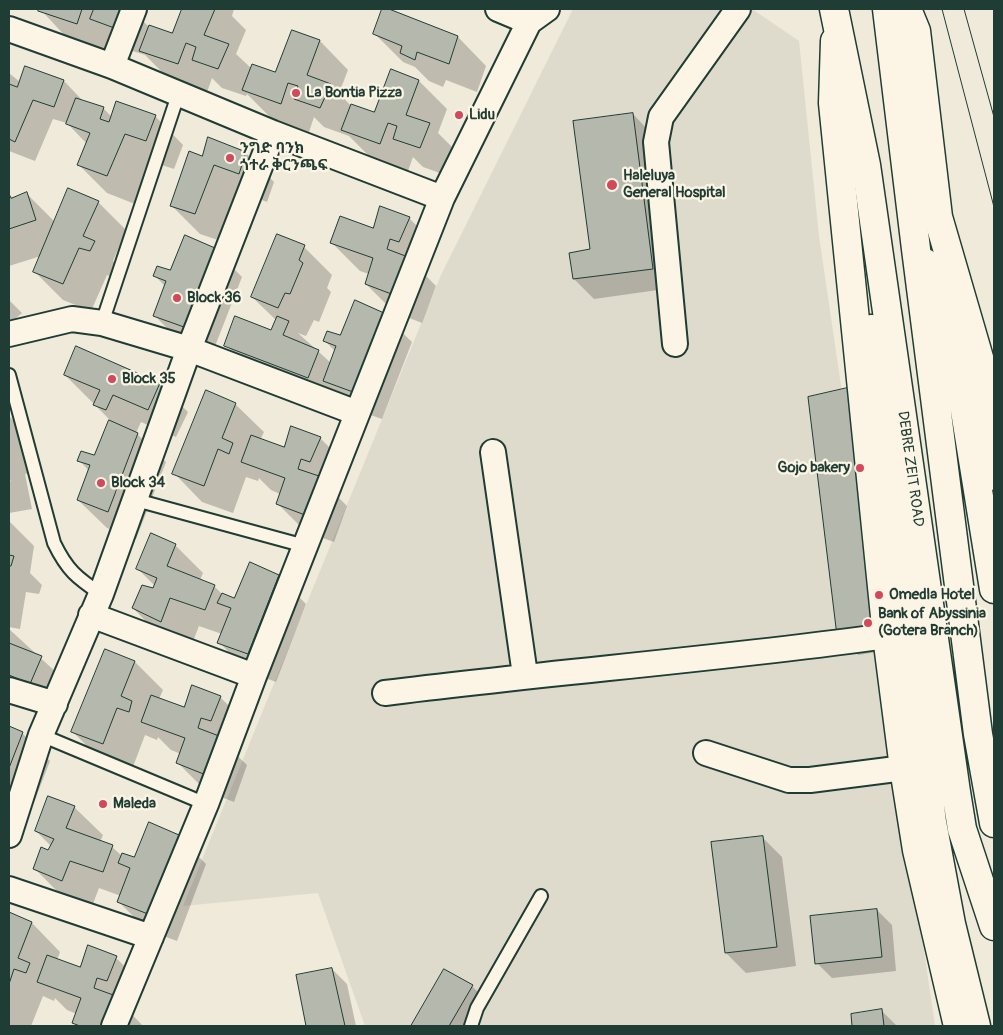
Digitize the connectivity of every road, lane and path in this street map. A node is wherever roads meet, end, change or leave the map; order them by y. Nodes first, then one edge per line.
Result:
1 (134, 9) edge
2 (498, 9) edge
3 (738, 9) edge
4 (887, 9) edge
5 (907, 9) edge
6 (835, 13) edge
7 (538, 15) edge
8 (9, 30) edge
9 (112, 66) junction
10 (178, 95) junction
11 (272, 133) junction
12 (442, 198) junction
13 (877, 237) junction
14 (916, 249) junction
15 (102, 323) junction
16 (9, 334) edge
17 (675, 344) dead end
18 (189, 349) junction
19 (9, 375) edge
20 (356, 413) junction
21 (493, 452) dead end
22 (994, 476) edge
23 (136, 500) junction
24 (305, 546) junction
25 (994, 589) edge
26 (96, 605) junction
27 (887, 636) junction
28 (526, 675) junction
29 (254, 676) junction
30 (9, 690) edge
31 (386, 693) dead end
32 (55, 704) junction
33 (41, 735) junction
34 (706, 753) dead end
35 (904, 768) junction
36 (206, 804) junction
37 (994, 823) edge
38 (9, 835) edge
39 (9, 889) edge
40 (540, 896) dead end
41 (994, 926) edge
42 (150, 937) junction
43 (114, 1026) edge
44 (472, 1026) edge
45 (958, 1026) edge
46 (976, 1026) edge

1 - 9 street
2 - 7 street
3 - 17 street
4 - 14 main road
5 - 22 main road
6 - 13 main road, DEBRE ZEIT ROAD
6 - 27 main road
7 - 12 street
8 - 9 street
9 - 10 street
10 - 11 street
10 - 15 lane
11 - 12 street
11 - 18 street
12 - 20 street
13 - 41 main road, DEBRE ZEIT ROAD
13 - 46 main road
14 - 25 main road
14 - 37 main road
15 - 16 street
15 - 18 street
18 - 20 street
18 - 23 street
19 - 26 lane
20 - 24 street
21 - 28 street
23 - 24 lane
23 - 26 street
24 - 29 street
26 - 29 street
26 - 32 street
27 - 28 street
27 - 35 main road
28 - 31 street
29 - 36 street
30 - 32 street
32 - 33 street
33 - 36 lane
33 - 38 street
34 - 35 street
35 - 45 main road
36 - 42 street
39 - 42 street
40 - 44 lane
42 - 43 street

